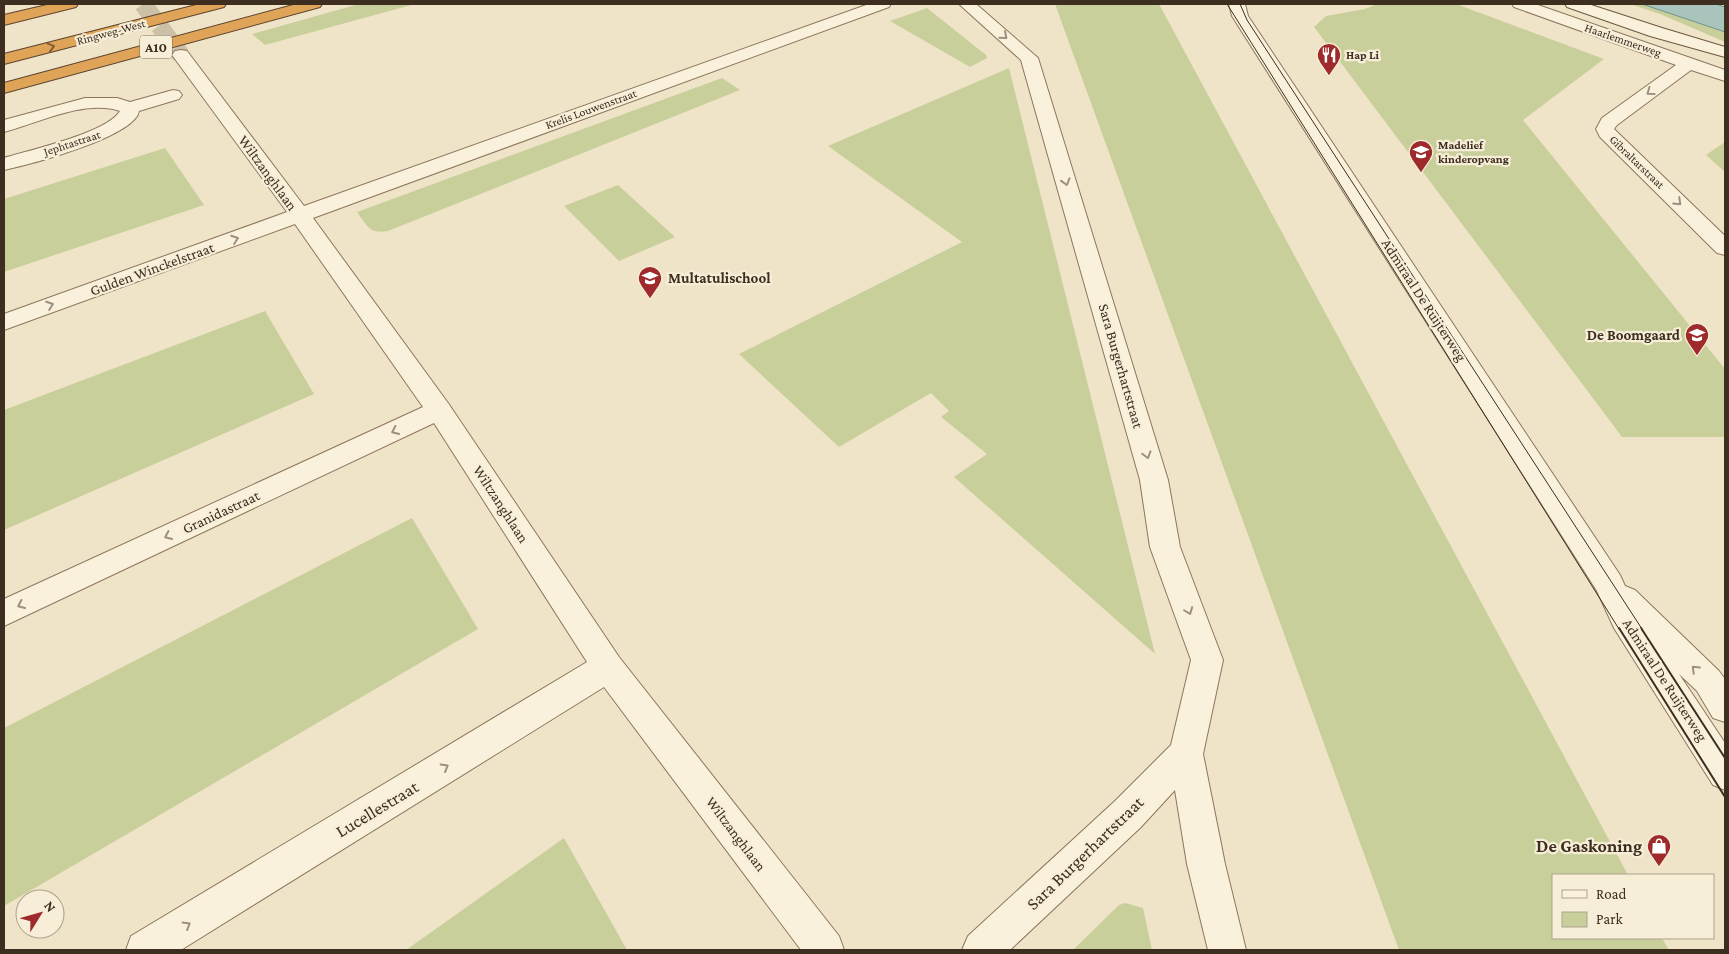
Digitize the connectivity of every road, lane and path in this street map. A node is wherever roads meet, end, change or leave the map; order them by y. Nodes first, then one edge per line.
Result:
1 (70, 4) edge
2 (218, 4) edge
3 (276, 4) edge
4 (293, 4) edge
5 (314, 4) edge
6 (883, 4) edge
7 (967, 4) edge
8 (1520, 4) edge
9 (1573, 4) edge
10 (1606, 4) edge
11 (1243, 8) edge
12 (244, 15) junction
13 (4, 20) edge
14 (1725, 50) edge
15 (181, 55) tunnel mouth
16 (4, 60) edge
17 (1689, 63) junction
18 (1725, 76) edge
19 (4, 79) edge
20 (4, 88) edge
21 (173, 95) dead end
22 (130, 108) junction
23 (4, 126) edge
24 (4, 164) edge
25 (299, 216) junction
26 (1725, 248) edge
27 (4, 322) edge
28 (439, 410) junction
29 (1609, 584) junction
30 (4, 613) edge
31 (608, 667) junction
32 (1725, 707) edge
33 (1186, 754) junction
34 (1725, 773) edge
35 (145, 950) edge
36 (825, 950) edge
37 (982, 950) edge
38 (1227, 950) edge

1 - 13 highway
16 -> 2 highway, Ringweg-West / A10
3 - 12 highway, A10
4 - 12 highway, A10
5 - 20 highway, A10
6 - 25 street, Krelis Louwenstraat
7 -> 33 street, Sara Burgerhartstraat
8 - 17 street, Haarlemmerweg
9 - 14 street, Haarlemmerweg
10 - 14 street, Haarlemmerweg
11 - 29 street, Admiraal De Ruijterweg
12 - 19 highway, A10
15 - 25 street, Wiltzanghlaan
17 - 18 street, Haarlemmerweg
17 -> 26 street, Gibraltarstraat
21 - 22 street
22 - 23 street
22 - 24 street, Jephtastraat
27 -> 25 street, Gulden Winckelstraat
25 - 28 street, Wiltzanghlaan
28 -> 30 street, Granidastraat
28 - 31 street, Wiltzanghlaan
32 -> 29 street, Admiraal De Ruijterweg
29 - 34 street, Admiraal De Ruijterweg
35 -> 31 street, Lucellestraat
31 - 36 street, Wiltzanghlaan
33 - 37 street, Sara Burgerhartstraat
33 - 38 street, Sara Burgerhartstraat

